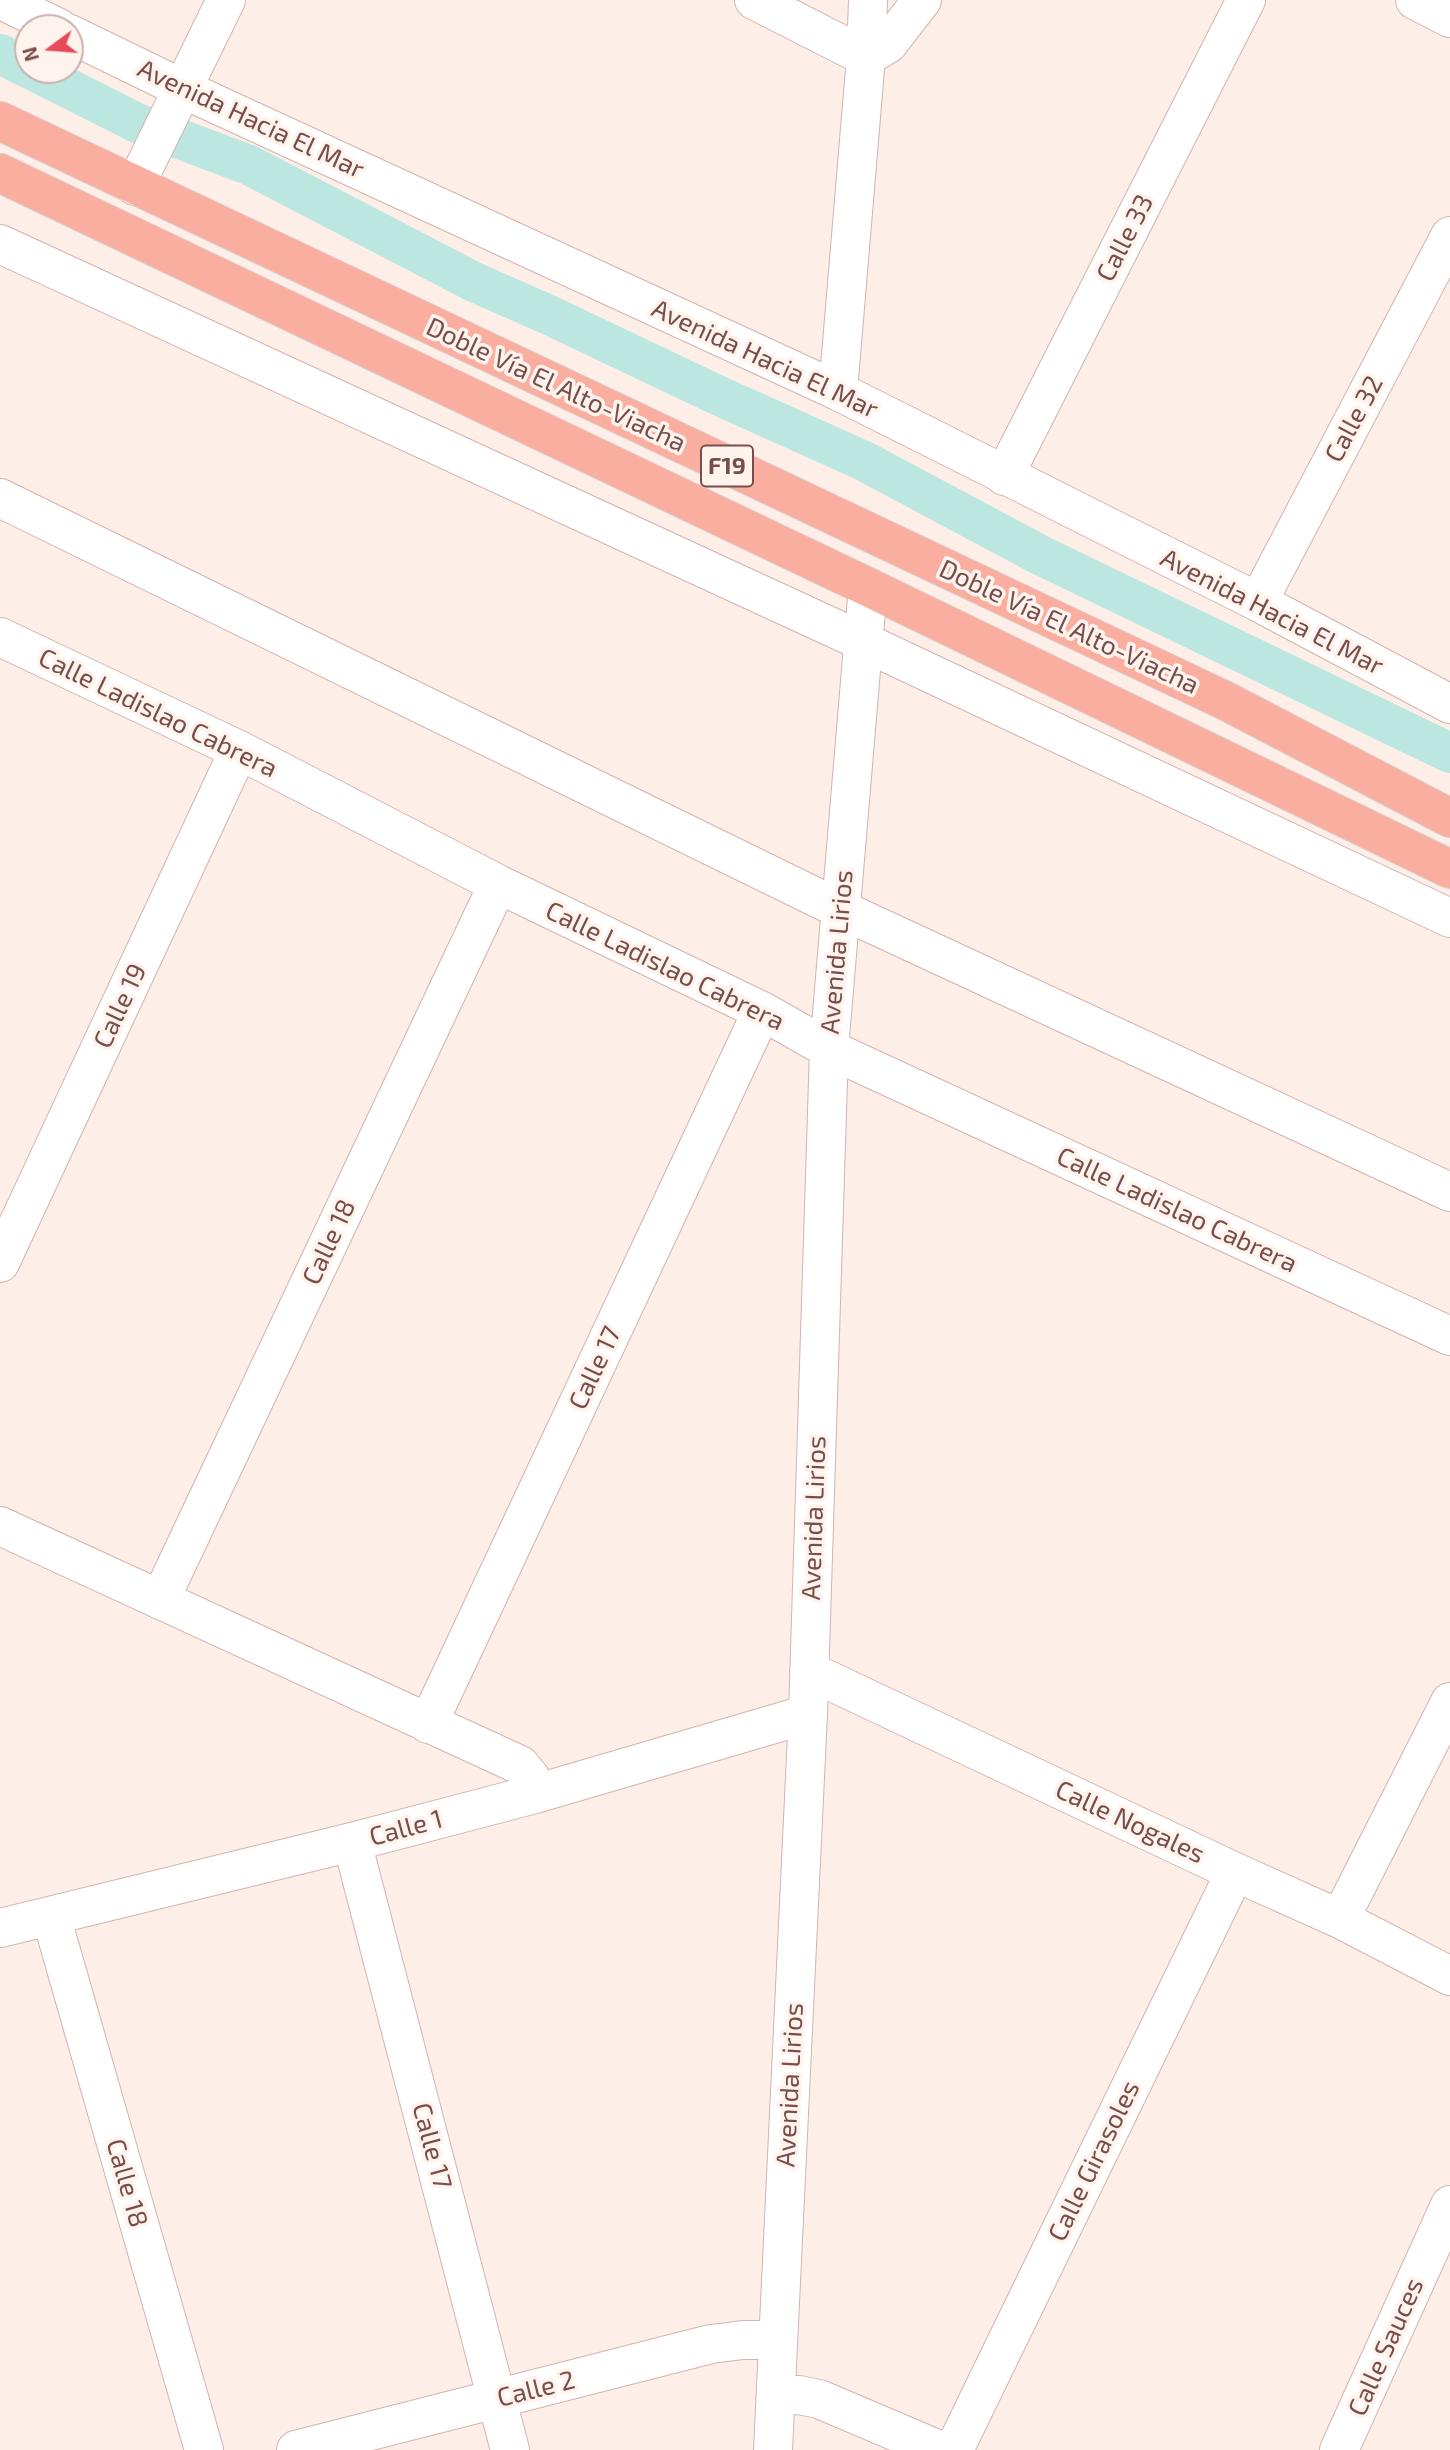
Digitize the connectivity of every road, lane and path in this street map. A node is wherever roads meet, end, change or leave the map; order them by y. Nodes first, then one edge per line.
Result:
1 (1, 0) edge
2 (226, 0) edge
3 (754, 0) edge
4 (868, 0) edge
5 (922, 0) edge
6 (1246, 0) edge
7 (1415, 0) edge
8 (30, 14) edge
9 (1450, 18) edge
10 (84, 43) edge
11 (866, 57) junction
12 (176, 100) junction
13 (0, 121) edge
14 (0, 173) edge
15 (142, 173) junction
16 (1450, 236) edge
17 (0, 244) edge
18 (838, 391) junction
19 (1004, 476) junction
20 (0, 498) edge
21 (868, 587) junction
22 (1258, 602) junction
23 (0, 637) edge
24 (864, 642) junction
25 (1450, 704) edge
26 (239, 750) junction
27 (1450, 818) edge
28 (1450, 869) edge
29 (498, 884) junction
30 (840, 909) junction
31 (1450, 918) edge
32 (762, 1011) junction
33 (830, 1049) junction
34 (1450, 1192) edge
35 (0, 1263) edge
36 (1450, 1336) edge
37 (0, 1526) edge
38 (160, 1600) junction
39 (809, 1671) junction
40 (1450, 1702) edge
41 (808, 1714) junction
42 (428, 1724) junction
43 (535, 1794) junction
44 (352, 1842) junction
45 (1235, 1872) junction
46 (51, 1916) junction
47 (1340, 1919) junction
48 (0, 1928) edge
49 (1450, 1976) edge
50 (1450, 2205) edge
51 (778, 2340) junction
52 (776, 2396) junction
53 (498, 2399) junction
54 (204, 2450) edge
55 (296, 2450) edge
56 (510, 2450) edge
57 (773, 2450) edge
58 (939, 2450) edge
59 (954, 2450) edge
60 (1339, 2450) edge

1 - 8 street
2 - 12 street
3 - 11 street
4 - 11 street
5 - 11 street
6 - 19 street, Calle 33
7 - 9 street
10 - 12 street, Avenida Hacia El Mar
11 - 18 street
12 - 15 street
12 - 18 street, Avenida Hacia El Mar
13 - 15 highway, Doble Vía El Alto-Viacha / F19
14 - 21 highway, Doble Vía El Alto-Viacha / F19
15 - 27 highway, Doble Vía El Alto-Viacha / F19
16 - 22 street, Calle 32
17 - 24 street
18 - 19 street, Avenida Hacia El Mar
19 - 22 street, Avenida Hacia El Mar
20 - 30 street
21 - 24 street, Avenida Lirios
21 - 28 highway, Doble Vía El Alto-Viacha / F19
22 - 25 street, Avenida Hacia El Mar
23 - 26 street, Calle Ladislao Cabrera
24 - 30 street, Avenida Lirios
24 - 31 street
26 - 29 street, Calle Ladislao Cabrera
26 - 35 street, Calle 19
29 - 32 street, Calle Ladislao Cabrera
29 - 38 street, Calle 18
30 - 33 street, Avenida Lirios
30 - 34 street
32 - 33 street, Calle Ladislao Cabrera
32 - 42 street, Calle 17
33 - 36 street, Calle Ladislao Cabrera
33 - 39 street, Avenida Lirios
37 - 38 street
38 - 42 street
39 - 41 street, Avenida Lirios
39 - 45 street, Calle Nogales
40 - 47 street
41 - 43 street, Calle 1
41 - 51 street, Avenida Lirios
42 - 43 street
43 - 44 street, Calle 1
44 - 46 street, Calle 1
44 - 53 street, Calle 17
45 - 47 street, Calle Nogales
45 - 59 street, Calle Girasoles
46 - 48 street, Calle 1
46 - 54 street, Calle 18
47 - 49 street, Calle Nogales
50 - 60 street, Calle Sauces
51 - 52 street, Avenida Lirios
51 - 53 street, Calle 2
52 - 57 street, Avenida Lirios
52 - 58 street
53 - 55 street, Calle 2
53 - 56 street, Calle 17

